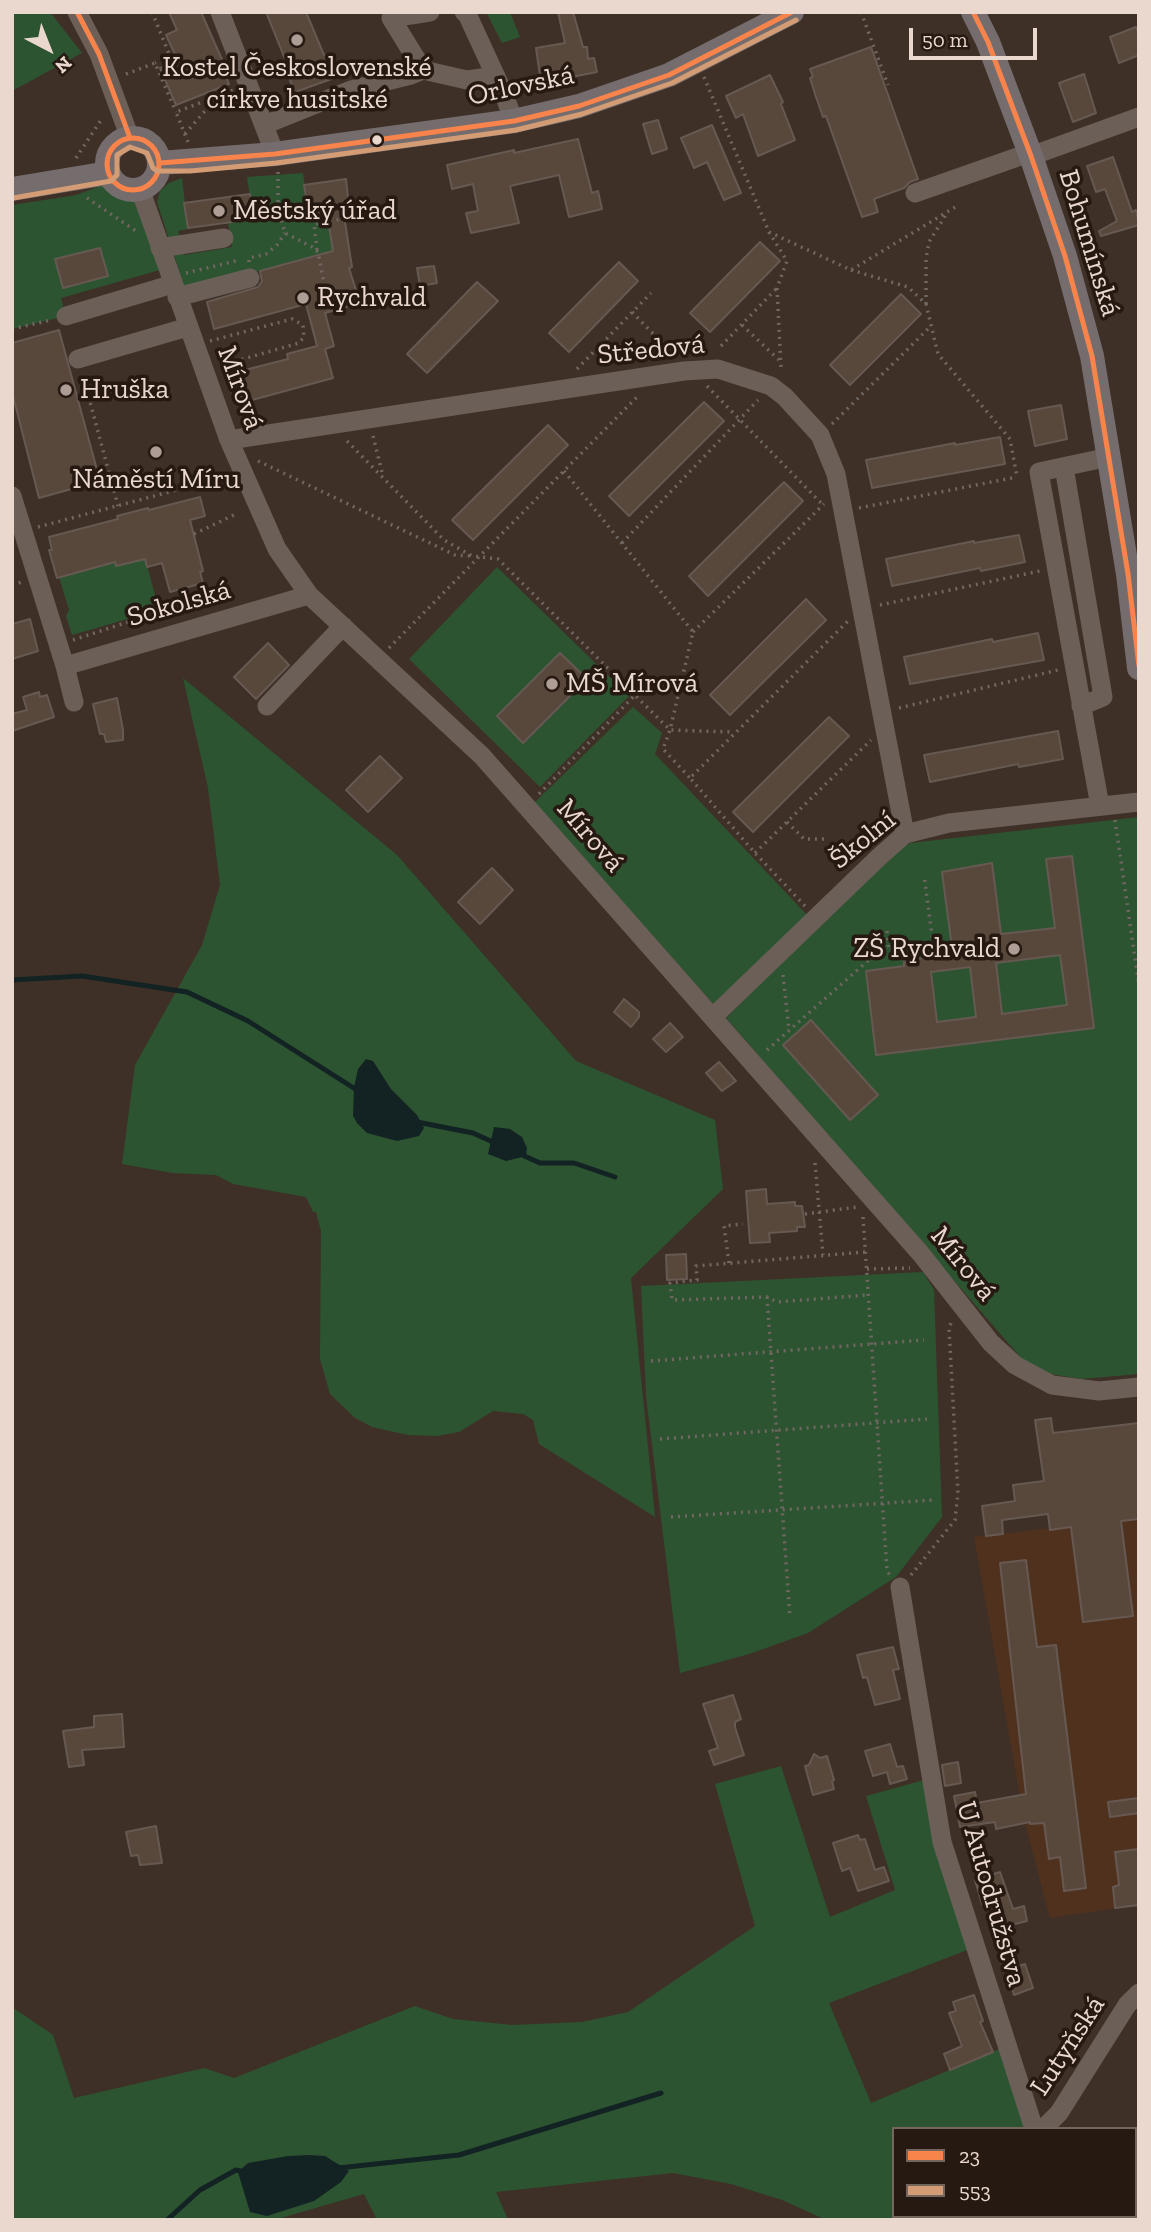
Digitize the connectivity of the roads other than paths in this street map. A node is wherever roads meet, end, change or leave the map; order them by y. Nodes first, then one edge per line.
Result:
1 (77, 12) edge
2 (220, 12) edge
3 (430, 12) edge
4 (464, 12) edge
5 (793, 12) edge
6 (973, 12) edge
7 (423, 70) junction
8 (496, 76) junction
9 (1139, 117) edge
10 (514, 121) junction
11 (264, 125) junction
12 (130, 138) junction
13 (275, 154) junction
14 (1030, 155) junction
15 (160, 163) junction
16 (108, 173) junction
17 (12, 189) edge
18 (140, 190) junction
19 (915, 193) dead end
20 (224, 238) dead end
21 (160, 248) junction
22 (249, 268) road end
23 (179, 285) junction
24 (66, 316) road end
25 (191, 336) junction
26 (78, 359) road end
27 (229, 440) junction
28 (1109, 457) junction
29 (1064, 467) junction
30 (13, 503) edge
31 (309, 595) junction
32 (343, 626) junction
33 (65, 666) junction
34 (1139, 668) edge
35 (74, 702) dead end
36 (267, 706) dead end
37 (1082, 706) junction
38 (1139, 802) edge
39 (1107, 805) junction
40 (905, 834) junction
41 (713, 1017) junction
42 (1139, 1387) edge
43 (900, 1587) road end
44 (1139, 1993) edge
45 (1033, 2127) edge
46 (1045, 2127) edge

1 - 12 street
2 - 11 street
3 - 7 street
4 - 8 street
5 - 10 main road, Orlovská
6 - 14 main road, Bohumínská
7 - 8 street
7 - 11 street
8 - 10 street
9 - 14 street
10 - 13 main road, Orlovská
11 - 13 street
12 - 15 main road
12 - 16 main road
13 - 15 main road, Orlovská
14 - 19 street
14 - 28 main road, Bohumínská
15 - 18 main road
16 - 17 main road
16 - 18 main road
18 - 21 street, Mírová
20 - 21 street
21 - 23 street, Mírová
22 - 23 street
23 - 24 street
23 - 25 street, Mírová
25 - 26 street
25 - 27 street, Mírová
27 - 31 street, Mírová
27 - 40 street, Středová
28 - 29 street
28 - 34 main road, Bohumínská
29 - 37 street
29 - 37 street
30 - 33 street
31 - 32 street, Mírová
31 - 33 street, Sokolská
32 - 36 street
32 - 41 street, Mírová
33 - 35 street
37 - 39 street
38 - 39 street, Školní
39 - 40 street, Školní
40 - 41 street, Školní
41 - 42 street, Mírová
43 - 45 street, U Autodružstva
44 - 46 street, Lutyňská

